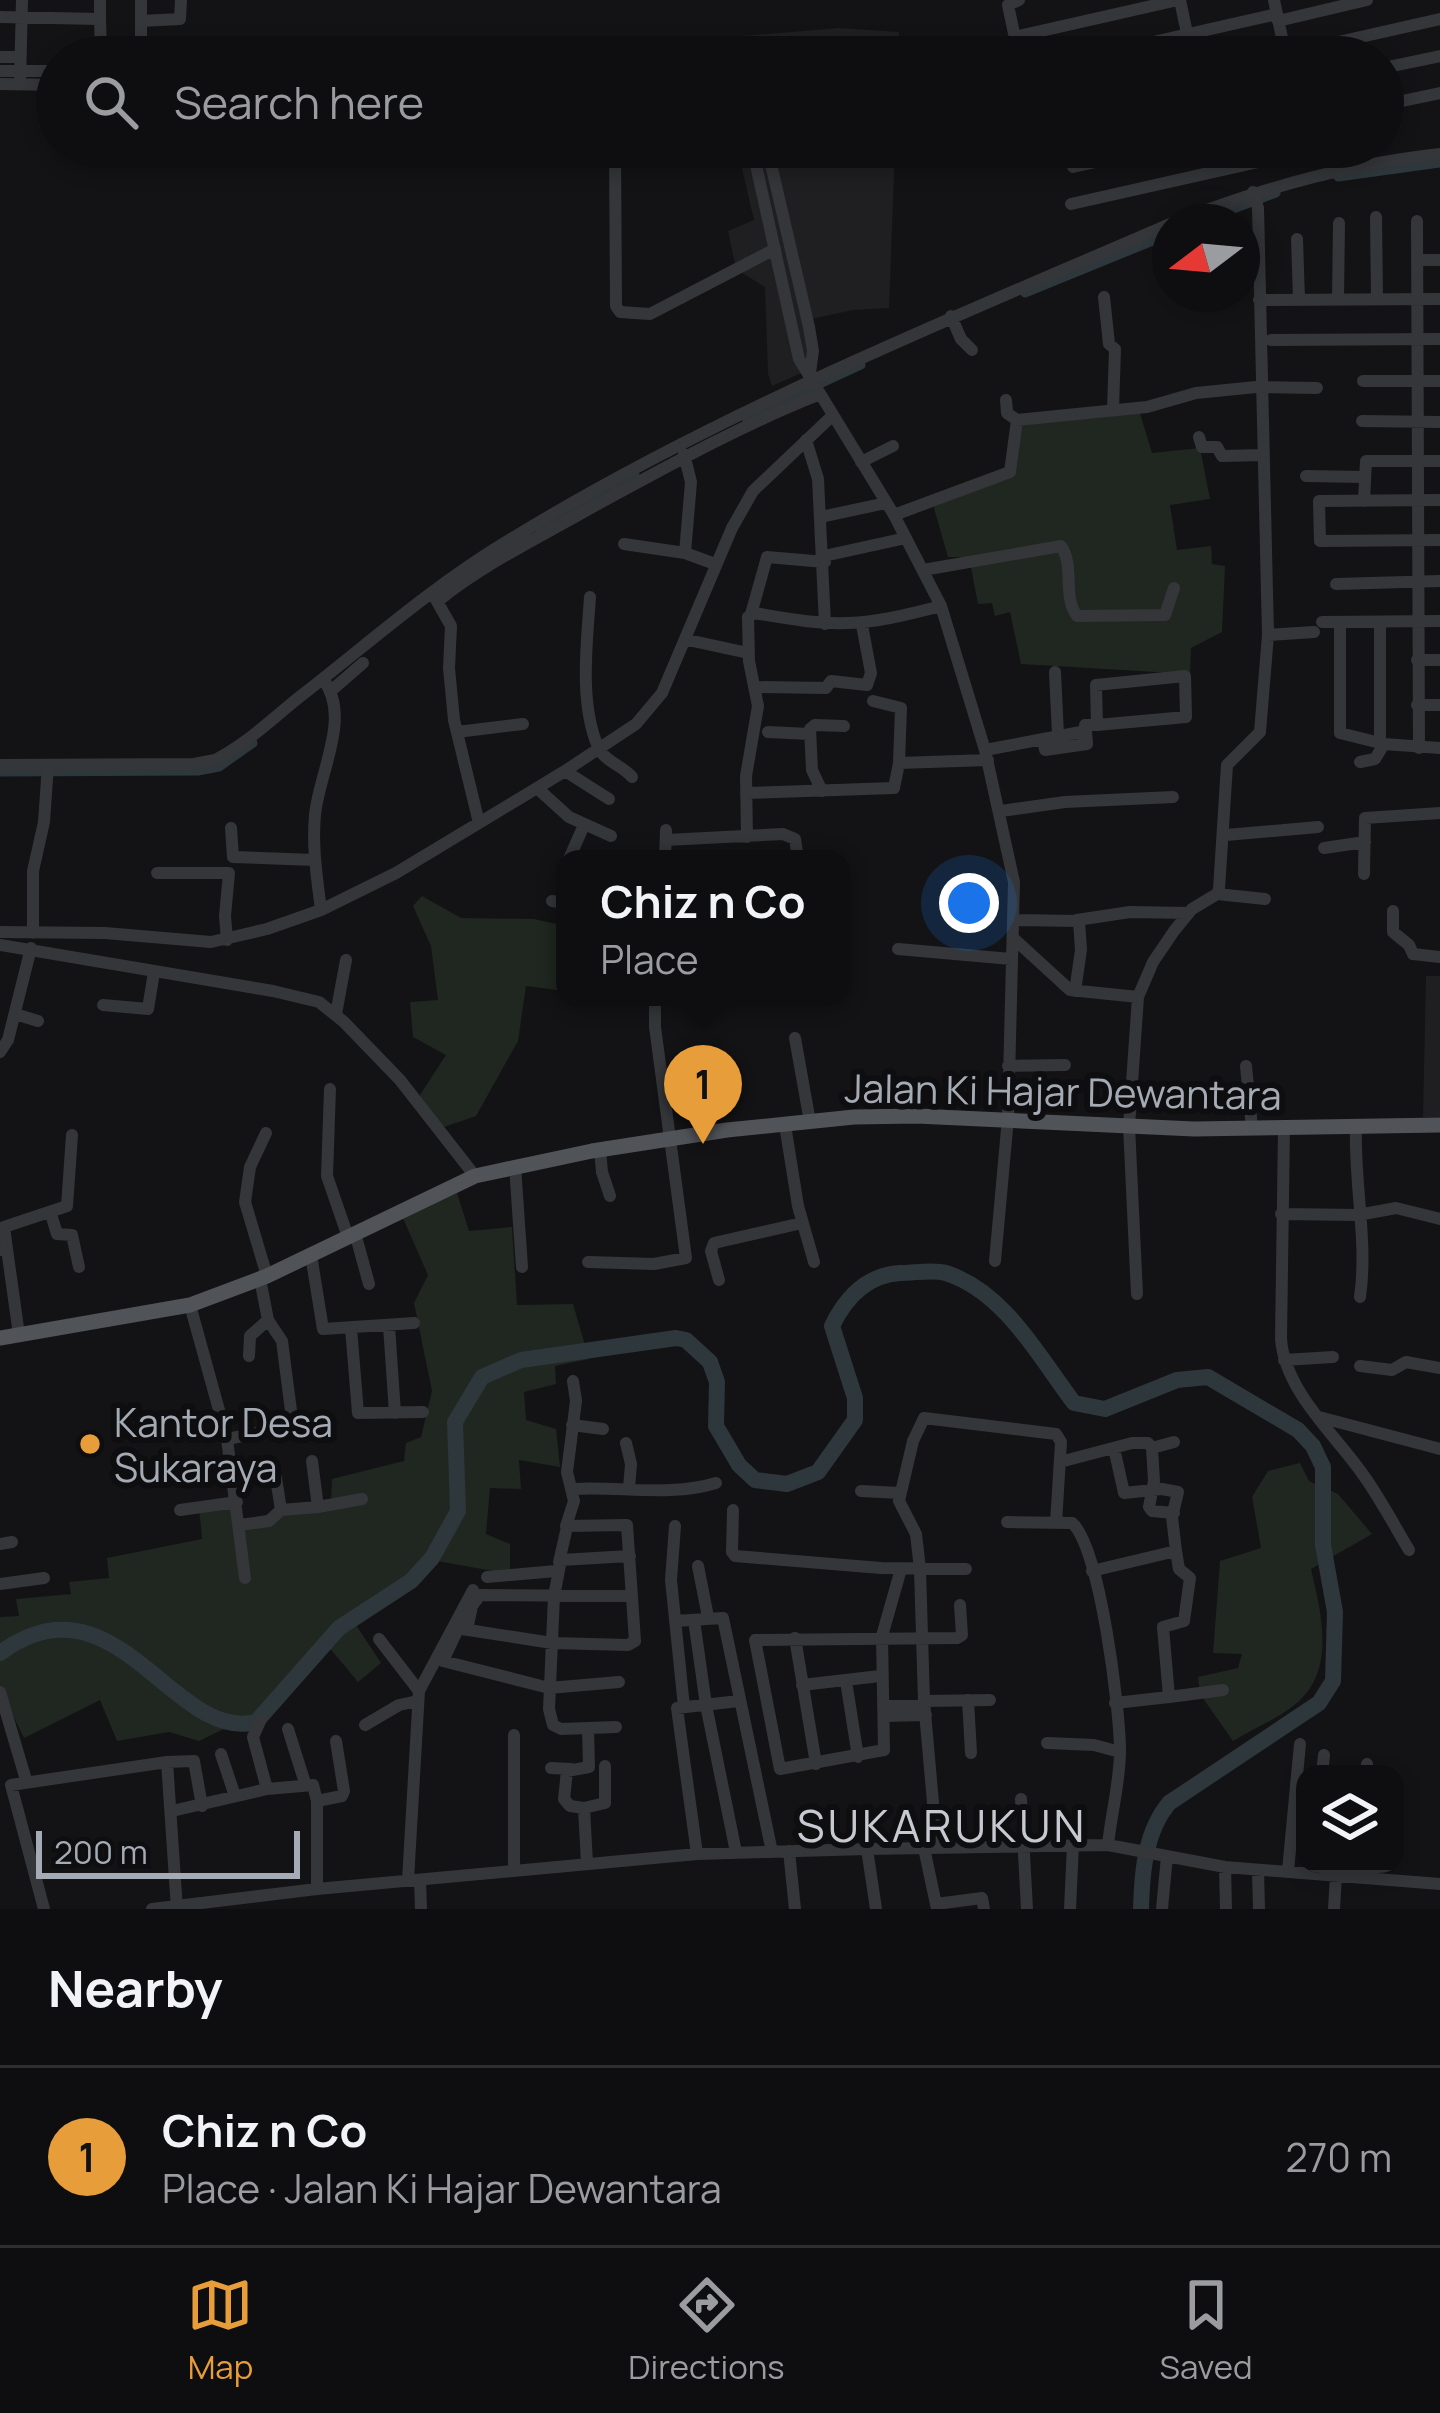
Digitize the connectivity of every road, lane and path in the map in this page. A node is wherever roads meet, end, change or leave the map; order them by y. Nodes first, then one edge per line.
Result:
1 (22, 0) edge
2 (62, 0) edge
3 (100, 0) edge
4 (141, 0) edge
5 (181, 0) edge
6 (1018, 0) edge
7 (1179, 0) edge
8 (1367, 0) edge
9 (1276, 12) edge
10 (0, 17) edge
11 (62, 17) junction
12 (22, 18) junction
13 (100, 19) junction
14 (1440, 19) edge
15 (141, 21) junction
16 (1188, 35) junction
17 (101, 36) edge
18 (141, 36) edge
19 (1015, 36) edge
20 (1019, 36) edge
21 (1183, 36) edge
22 (1362, 36) edge
23 (1440, 56) edge
24 (0, 57) edge
25 (1404, 64) edge
26 (0, 70) edge
27 (20, 71) junction
28 (36, 71) edge
29 (36, 77) edge
30 (0, 84) edge
31 (1440, 93) edge
32 (1404, 101) edge
33 (1440, 154) edge
34 (1404, 160) edge
35 (615, 168) edge
36 (757, 168) edge
37 (772, 168) edge
38 (1215, 168) edge
39 (1233, 168) edge
40 (1350, 168) edge
41 (1216, 172) junction
42 (1256, 203) joint
43 (1071, 204) dead end
44 (1252, 204) edge
45 (1376, 217) dead end
46 (1418, 221) dead end
47 (1339, 223) dead end
48 (788, 228) junction
49 (1152, 232) edge
50 (771, 233) junction
51 (1298, 239) dead end
52 (775, 249) junction
53 (1418, 260) junction
54 (1440, 260) edge
55 (753, 264) junction
56 (778, 274) junction
57 (1104, 297) dead end
58 (1338, 298) junction
59 (1299, 299) junction
60 (1377, 299) junction
61 (1417, 299) junction
62 (1440, 299) edge
63 (1260, 300) edge
64 (1259, 312) edge
65 (806, 318) junction
66 (790, 320) junction
67 (953, 321) junction
68 (1440, 339) edge
69 (1270, 340) dead end
70 (1417, 340) junction
71 (972, 350) dead end
72 (1363, 381) dead end
73 (1417, 381) junction
74 (1440, 381) edge
75 (814, 385) junction
76 (1262, 388) junction
77 (1317, 388) dead end
78 (1006, 400) dead end
79 (1113, 410) junction
80 (831, 417) junction
81 (1017, 420) junction
82 (1362, 421) dead end
83 (1417, 422) junction
84 (1440, 422) edge
85 (1199, 437) dead end
86 (808, 444) junction
87 (893, 446) dead end
88 (683, 451) junction
89 (1262, 454) junction
90 (1418, 461) junction
91 (1440, 461) edge
92 (861, 462) junction
93 (1306, 476) dead end
94 (1364, 477) junction
95 (1364, 500) junction
96 (1418, 500) junction
97 (1440, 500) edge
98 (890, 509) junction
99 (821, 517) junction
100 (906, 538) junction
101 (1418, 540) junction
102 (1440, 540) edge
103 (624, 544) dead end
104 (685, 553) junction
105 (824, 559) junction
106 (716, 564) junction
107 (923, 570) junction
108 (1418, 581) junction
109 (1440, 581) edge
110 (1336, 584) dead end
111 (1174, 588) dead end
112 (434, 596) junction
113 (590, 597) dead end
114 (941, 606) junction
115 (751, 614) junction
116 (1417, 621) junction
117 (1440, 621) edge
118 (1340, 622) junction
119 (1380, 622) junction
120 (824, 624) junction
121 (862, 625) junction
122 (1268, 635) junction
123 (688, 640) junction
124 (748, 653) junction
125 (1417, 660) junction
126 (1440, 660) edge
127 (363, 663) dead end
128 (1055, 672) dead end
129 (327, 684) junction
130 (755, 687) junction
131 (873, 701) dead end
132 (1417, 705) junction
133 (1440, 705) edge
134 (523, 724) dead end
135 (844, 726) dead end
136 (1092, 728) junction
137 (457, 731) junction
138 (768, 732) dead end
139 (809, 734) junction
140 (1050, 737) junction
141 (1382, 743) junction
142 (1419, 748) junction
143 (1440, 748) edge
144 (599, 750) junction
145 (987, 755) junction
146 (1360, 762) dead end
147 (899, 764) junction
148 (0, 765) edge
149 (48, 770) junction
150 (565, 771) junction
151 (632, 777) dead end
152 (537, 788) junction
153 (822, 791) junction
154 (746, 793) junction
155 (1173, 797) dead end
156 (609, 799) dead end
157 (1001, 811) junction
158 (1440, 813) edge
159 (479, 823) junction
160 (584, 825) junction
161 (1318, 827) dead end
162 (232, 828) dead end
163 (1226, 835) junction
164 (611, 836) dead end
165 (747, 837) junction
166 (1365, 842) junction
167 (1324, 848) dead end
168 (573, 850) edge
169 (665, 850) edge
170 (797, 850) edge
171 (314, 860) junction
172 (157, 873) dead end
173 (1364, 874) dead end
174 (1217, 894) junction
175 (1264, 899) dead end
176 (321, 910) junction
177 (1393, 911) dead end
178 (1188, 913) junction
179 (1013, 920) junction
180 (1078, 920) junction
181 (0, 932) edge
182 (1013, 938) junction
183 (227, 940) junction
184 (32, 941) junction
185 (0, 945) edge
186 (898, 949) dead end
187 (1440, 957) edge
188 (1011, 959) junction
189 (346, 960) dead end
190 (154, 972) junction
191 (1076, 991) junction
192 (1138, 997) junction
193 (103, 1005) dead end
194 (655, 1006) edge
195 (15, 1014) junction
196 (336, 1014) junction
197 (38, 1021) dead end
198 (796, 1038) dead end
199 (0, 1052) edge
200 (1065, 1064) dead end
201 (1008, 1066) junction
202 (1246, 1066) dead end
203 (329, 1089) dead end
204 (1008, 1118) junction
205 (810, 1122) junction
206 (785, 1125) junction
207 (1440, 1125) edge
208 (1130, 1126) junction
209 (1356, 1126) junction
210 (1252, 1128) junction
211 (1284, 1128) junction
212 (266, 1133) dead end
213 (72, 1135) dead end
214 (669, 1140) junction
215 (600, 1150) junction
216 (515, 1166) junction
217 (475, 1176) junction
218 (610, 1196) dead end
219 (51, 1214) junction
220 (1281, 1214) junction
221 (1358, 1215) junction
222 (1440, 1219) edge
223 (802, 1222) junction
224 (351, 1235) junction
225 (4, 1249) edge
226 (311, 1255) junction
227 (995, 1261) dead end
228 (588, 1262) dead end
229 (814, 1262) dead end
230 (79, 1267) dead end
231 (522, 1267) dead end
232 (263, 1278) junction
233 (719, 1280) dead end
234 (369, 1284) dead end
235 (1137, 1294) dead end
236 (1360, 1297) dead end
237 (190, 1305) junction
238 (268, 1320) junction
239 (414, 1323) dead end
240 (389, 1326) junction
241 (350, 1328) junction
242 (19, 1335) junction
243 (0, 1338) edge
244 (249, 1356) dead end
245 (1333, 1357) dead end
246 (1284, 1360) junction
247 (1360, 1366) dead end
248 (1440, 1368) edge
249 (573, 1381) dead end
250 (423, 1412) dead end
251 (395, 1413) junction
252 (1319, 1417) junction
253 (572, 1425) junction
254 (602, 1429) dead end
255 (227, 1439) junction
256 (1174, 1442) dead end
257 (626, 1443) dead end
258 (1114, 1448) junction
259 (1152, 1448) junction
260 (1440, 1449) edge
261 (312, 1461) dead end
262 (1060, 1462) junction
263 (276, 1478) dead end
264 (716, 1483) dead end
265 (629, 1488) junction
266 (1151, 1489) junction
267 (573, 1490) junction
268 (861, 1491) dead end
269 (900, 1493) junction
270 (362, 1499) dead end
271 (238, 1502) junction
272 (318, 1508) junction
273 (180, 1510) dead end
274 (281, 1510) junction
275 (733, 1510) dead end
276 (1174, 1514) junction
277 (1007, 1522) dead end
278 (1056, 1523) junction
279 (240, 1525) junction
280 (675, 1526) dead end
281 (567, 1527) junction
282 (1409, 1550) dead end
283 (1176, 1551) junction
284 (630, 1556) junction
285 (698, 1566) dead end
286 (557, 1567) junction
287 (901, 1569) junction
288 (920, 1569) junction
289 (966, 1569) dead end
290 (1092, 1571) junction
291 (487, 1577) dead end
292 (44, 1578) dead end
293 (244, 1578) dead end
294 (0, 1584) edge
295 (472, 1590) dead end
296 (554, 1596) junction
297 (632, 1596) junction
298 (961, 1605) dead end
299 (701, 1619) junction
300 (676, 1621) junction
301 (467, 1630) junction
302 (882, 1636) junction
303 (922, 1637) junction
304 (795, 1638) junction
305 (379, 1639) dead end
306 (552, 1643) junction
307 (880, 1676) junction
308 (846, 1681) junction
309 (619, 1682) dead end
310 (802, 1685) junction
311 (549, 1688) junction
312 (1223, 1690) dead end
313 (0, 1692) edge
314 (419, 1696) junction
315 (1169, 1697) junction
316 (968, 1700) junction
317 (990, 1700) dead end
318 (739, 1701) junction
319 (1115, 1703) junction
320 (706, 1705) junction
321 (684, 1707) junction
322 (925, 1708) junction
323 (884, 1711) junction
324 (261, 1719) dead end
325 (365, 1725) dead end
326 (616, 1726) dead end
327 (588, 1729) junction
328 (288, 1730) dead end
329 (514, 1735) dead end
330 (336, 1741) dead end
331 (1047, 1743) dead end
332 (1300, 1744) dead end
333 (1120, 1752) junction
334 (971, 1753) dead end
335 (221, 1754) dead end
336 (1324, 1755) dead end
337 (858, 1757) junction
338 (167, 1762) junction
339 (816, 1764) junction
340 (624, 1765) dead end
341 (1323, 1765) edge
342 (605, 1766) junction
343 (589, 1767) junction
344 (551, 1768) dead end
345 (571, 1769) junction
346 (26, 1780) junction
347 (304, 1783) junction
348 (267, 1790) junction
349 (235, 1796) junction
350 (1022, 1799) dead end
351 (317, 1801) junction
352 (202, 1806) junction
353 (584, 1808) junction
354 (172, 1810) junction
355 (1108, 1845) junction
356 (1022, 1846) junction
357 (1072, 1846) junction
358 (931, 1848) junction
359 (867, 1849) junction
360 (789, 1851) junction
361 (736, 1852) junction
362 (772, 1852) junction
363 (698, 1854) junction
364 (1164, 1855) junction
365 (587, 1863) junction
366 (1225, 1867) junction
367 (514, 1870) junction
368 (1258, 1870) junction
369 (1296, 1870) edge
370 (1288, 1871) junction
371 (1330, 1873) edge
372 (1336, 1875) junction
373 (414, 1880) junction
374 (1440, 1884) edge
375 (316, 1889) junction
376 (226, 1904) edge
377 (937, 1906) edge
378 (177, 1908) edge
379 (44, 1909) edge
380 (152, 1909) edge
381 (421, 1909) edge
382 (795, 1909) edge
383 (876, 1909) edge
384 (984, 1909) edge
385 (1027, 1909) edge
386 (1070, 1909) edge
387 (1162, 1909) edge
388 (1226, 1909) edge
389 (1259, 1909) edge
390 (1334, 1909) edge

1 - 12 street
2 - 11 street
3 - 13 street
4 - 15 street
5 - 15 street
6 - 19 street
7 - 16 street
7 - 20 street
8 - 9 street
9 - 16 street
10 - 12 street
11 - 12 street
11 - 13 street
12 - 27 street
13 - 17 street
14 - 22 street
15 - 18 street
16 - 21 street
23 - 25 street
24 - 27 street
26 - 27 street
27 - 28 street
27 - 29 street
27 - 30 street
31 - 32 street
33 - 34 street
35 - 55 street
36 - 50 street
37 - 48 street
38 - 41 street
39 - 41 street
40 - 42 street
41 - 43 street
42 - 44 street
45 - 60 street
46 - 53 street
47 - 58 street
48 - 50 street
48 - 65 street
49 - 67 street
50 - 52 street
51 - 59 street
52 - 55 street
52 - 56 street
53 - 54 street
53 - 61 street
55 - 56 street
56 - 66 street
57 - 79 street
58 - 59 street
58 - 60 street
59 - 63 street
60 - 61 street
61 - 62 street
61 - 70 street
64 - 76 street
65 - 66 street
65 - 75 street
66 - 75 street
67 - 71 street
67 - 75 street
68 - 70 street
69 - 70 street
70 - 73 street
72 - 73 street
73 - 74 street
73 - 83 street
75 - 80 street
75 - 88 street
76 - 77 street
76 - 79 street
76 - 89 street
78 - 81 street
79 - 81 street
80 - 86 street
80 - 92 street
81 - 98 street
82 - 83 street
83 - 84 street
83 - 90 street
85 - 89 street
86 - 99 street
86 - 106 street
87 - 92 street
88 - 104 street
88 - 112 street
89 - 122 street
90 - 91 street
90 - 94 street
90 - 96 street
92 - 98 street
93 - 94 street
94 - 95 street
95 - 96 street
95 - 101 street
96 - 97 street
96 - 101 street
98 - 99 street
98 - 100 street
99 - 105 street
100 - 105 street
100 - 107 street
101 - 102 street
101 - 108 street
103 - 104 street
104 - 106 street
105 - 115 street
105 - 120 street
106 - 123 street
107 - 111 street
107 - 114 street
108 - 109 street
108 - 110 street
108 - 116 street
112 - 129 street
112 - 137 street
113 - 144 street
114 - 121 street
114 - 145 street
115 - 120 street
115 - 124 street
116 - 117 street
116 - 119 street
116 - 125 street
118 - 119 street
118 - 122 street
118 - 141 street
119 - 141 street
120 - 121 street
121 - 130 street
122 - 163 street
123 - 124 street
123 - 144 street
124 - 130 street
125 - 126 street
125 - 132 street
127 - 129 street
128 - 140 street
129 - 149 street
129 - 171 street
130 - 154 street
131 - 147 street
132 - 133 street
132 - 142 street
134 - 137 street
135 - 139 street
136 - 136 street
136 - 140 street
137 - 159 street
138 - 139 street
139 - 153 street
140 - 145 street
141 - 142 street
141 - 146 street
142 - 143 street
144 - 150 street
144 - 151 street
145 - 147 street
145 - 157 street
147 - 153 street
148 - 149 street
149 - 184 street
150 - 152 street
150 - 156 street
152 - 159 street
152 - 160 street
153 - 154 street
154 - 165 street
155 - 157 street
157 - 179 street
158 - 166 street
159 - 176 street
160 - 164 street
160 - 168 street
161 - 163 street
162 - 171 street
163 - 174 street
165 - 169 street
165 - 170 street
166 - 167 street
166 - 173 street
171 - 176 street
172 - 183 street
174 - 175 street
174 - 178 street
176 - 183 street
177 - 187 street
178 - 180 street
178 - 192 street
179 - 180 street
179 - 182 street
180 - 191 street
181 - 184 street
182 - 188 street
182 - 191 street
183 - 184 street
184 - 185 street
184 - 190 street
184 - 195 street
186 - 188 street
188 - 201 street
189 - 196 street
190 - 193 street
190 - 196 street
191 - 192 street
192 - 208 street
194 - 214 street
195 - 197 street
195 - 199 street
196 - 217 street
198 - 205 street
200 - 201 street
201 - 204 street
202 - 210 street
203 - 224 street
204 - 205 main road, Jalan Ki Hajar Dewantara
204 - 208 main road, Jalan Ki Hajar Dewantara
204 - 227 street
205 - 206 main road, Jalan Ki Hajar Dewantara
206 - 214 main road, Jalan Ki Hajar Dewantara
206 - 223 street
207 - 209 main road, Jalan Ki Hajar Dewantara
208 - 210 main road, Jalan Ki Hajar Dewantara
208 - 235 street
209 - 211 main road, Jalan Ki Hajar Dewantara
209 - 221 street
210 - 211 main road, Jalan Ki Hajar Dewantara
211 - 220 street
212 - 232 street
213 - 219 street
214 - 215 main road, Jalan Ki Hajar Dewantara
214 - 228 street
215 - 216 main road, Jalan Ki Hajar Dewantara
215 - 218 street
216 - 217 main road, Jalan Ki Hajar Dewantara
216 - 231 street
217 - 224 main road, Jalan Ki Hajar Dewantara
219 - 225 street
219 - 230 street
220 - 221 street
220 - 246 street
221 - 222 street
221 - 236 street
223 - 229 street
223 - 233 street
224 - 226 main road, Jalan Ki Hajar Dewantara
224 - 234 street
225 - 242 street
226 - 232 main road, Jalan Ki Hajar Dewantara
226 - 241 street
232 - 237 main road, Jalan Ki Hajar Dewantara
232 - 238 street
237 - 242 main road, Jalan Ki Hajar Dewantara
237 - 255 street
238 - 244 street
238 - 255 street
239 - 240 street
240 - 241 street
240 - 251 street
241 - 251 street
242 - 243 main road, Jalan Ki Hajar Dewantara
245 - 246 street
246 - 252 street
247 - 248 street
249 - 253 street
250 - 251 street
252 - 260 street
252 - 282 street
253 - 254 street
253 - 267 street
255 - 271 street
256 - 259 street
257 - 265 street
258 - 259 street
258 - 262 street
258 - 266 street
259 - 266 street
261 - 272 street
262 - 269 street
262 - 278 street
263 - 274 street
264 - 265 street
265 - 267 street
266 - 276 street
266 - 276 street
267 - 281 street
268 - 269 street
269 - 288 street
270 - 272 street
271 - 273 street
271 - 279 street
272 - 274 street
274 - 279 street
275 - 287 street
276 - 283 street
277 - 278 street
278 - 290 street
279 - 293 street
280 - 300 street
281 - 284 street
281 - 286 street
283 - 290 street
283 - 315 street
284 - 286 street
284 - 297 street
285 - 299 street
286 - 291 street
286 - 296 street
287 - 288 street
287 - 302 street
288 - 289 street
288 - 303 street
290 - 319 street
292 - 294 street
295 - 314 street
296 - 297 street
296 - 301 street
296 - 306 street
297 - 306 street
298 - 303 street
299 - 300 street
299 - 318 street
299 - 320 street
300 - 321 street
301 - 306 street
301 - 311 street
302 - 303 street
302 - 304 street
302 - 307 street
303 - 322 street
304 - 310 street
304 - 339 street
305 - 314 street
306 - 311 street
307 - 308 street
307 - 323 street
308 - 310 street
308 - 337 street
309 - 311 street
310 - 339 street
311 - 327 street
312 - 315 street
313 - 346 street
314 - 325 street
314 - 373 street
315 - 319 street
316 - 317 street
316 - 322 street
316 - 334 street
318 - 320 street
318 - 362 street
319 - 333 street
320 - 321 street
320 - 361 street
321 - 363 street
322 - 323 street
322 - 358 street
323 - 337 street
324 - 348 street
326 - 327 street
327 - 343 street
328 - 347 street
329 - 367 street
330 - 351 street
331 - 333 street
332 - 370 street
333 - 355 street
335 - 349 street
336 - 341 street
337 - 339 street
338 - 346 street
338 - 352 street
338 - 354 street
340 - 342 street
342 - 343 street
342 - 353 street
343 - 345 street
344 - 345 street
345 - 353 street
346 - 379 street
347 - 348 street
347 - 351 street
348 - 349 street
349 - 352 street
350 - 356 street
351 - 375 street
352 - 354 street
353 - 365 street
354 - 378 street
355 - 357 street
355 - 364 street
356 - 357 street
356 - 358 street
356 - 385 street
357 - 386 street
358 - 359 street
358 - 377 street
359 - 360 street
359 - 383 street
360 - 362 street
360 - 382 street
361 - 362 street
361 - 363 street
363 - 365 street
364 - 366 street
364 - 387 street
365 - 367 street
366 - 368 street
366 - 388 street
367 - 373 street
368 - 370 street
368 - 389 street
369 - 370 street
371 - 372 street
372 - 374 street
372 - 390 street
373 - 375 street
373 - 381 street
375 - 376 street
376 - 378 street
377 - 384 street
378 - 380 street

